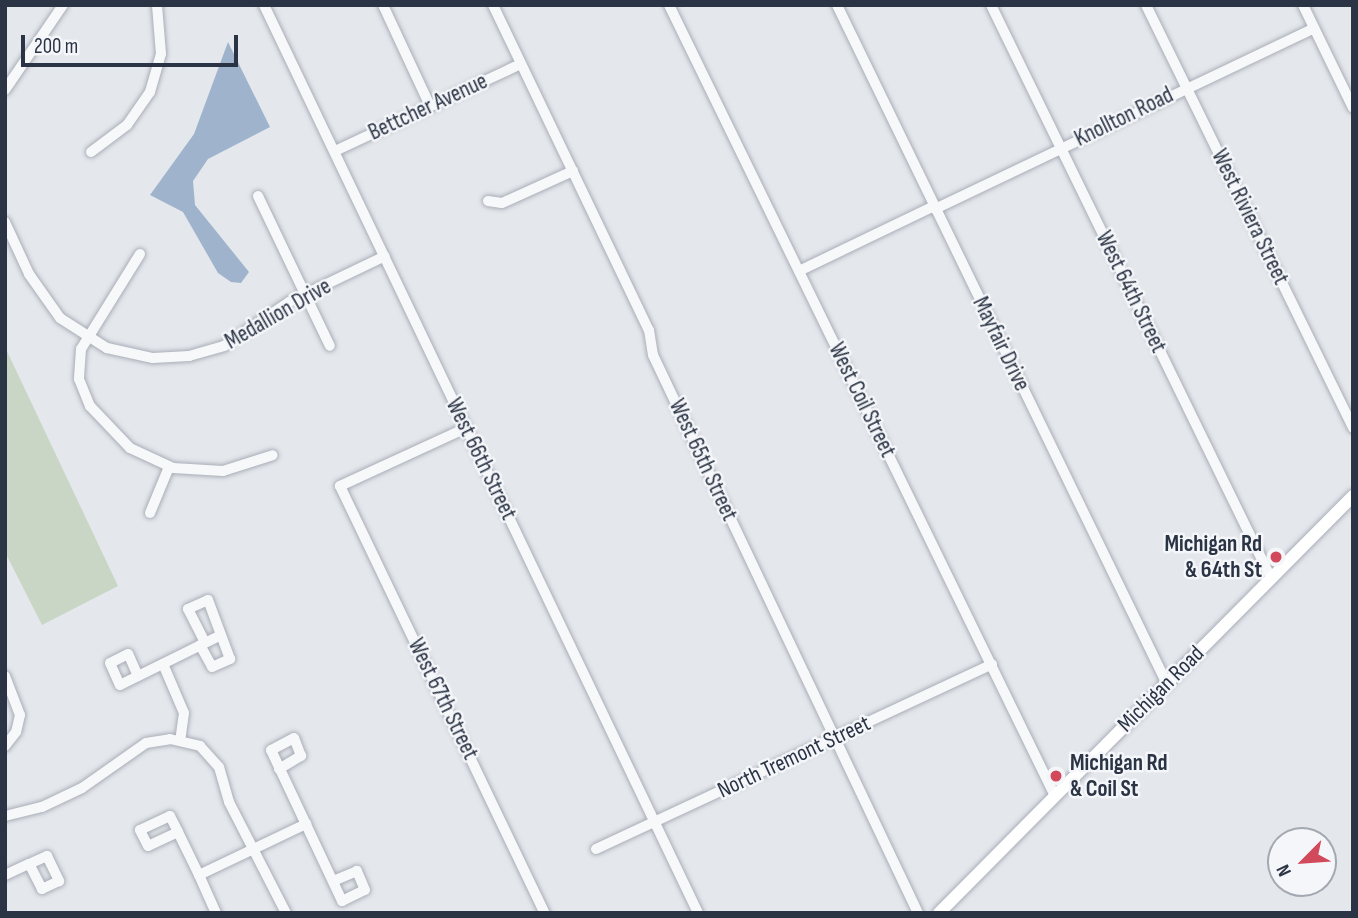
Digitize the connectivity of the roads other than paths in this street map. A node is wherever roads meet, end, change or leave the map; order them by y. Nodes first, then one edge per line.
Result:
1 (63, 5) edge
2 (157, 5) edge
3 (264, 5) edge
4 (383, 5) edge
5 (493, 5) edge
6 (669, 5) edge
7 (837, 5) edge
8 (991, 5) edge
9 (1146, 5) edge
10 (1303, 5) edge
11 (1314, 28) junction
12 (522, 64) junction
13 (1186, 87) junction
14 (5, 90) edge
15 (430, 106) junction
16 (1353, 108) edge
17 (1061, 148) junction
18 (335, 151) junction
19 (91, 152) dead end
20 (573, 171) junction
21 (258, 196) dead end
22 (488, 201) dead end
23 (935, 207) junction
24 (5, 222) edge
25 (140, 254) dead end
26 (385, 256) junction
27 (799, 271) junction
28 (305, 295) junction
29 (86, 337) junction
30 (330, 346) dead end
31 (466, 428) junction
32 (1353, 428) edge
33 (273, 455) dead end
34 (169, 467) junction
35 (1353, 496) edge
36 (149, 513) dead end
37 (1271, 578) junction
38 (219, 636) junction
39 (203, 644) junction
40 (163, 664) junction
41 (992, 664) junction
42 (5, 676) edge
43 (138, 676) junction
44 (1167, 684) junction
45 (835, 738) junction
46 (180, 740) junction
47 (5, 746) edge
48 (279, 768) dead end
49 (1055, 796) junction
50 (5, 816) edge
51 (655, 821) junction
52 (306, 824) junction
53 (178, 832) dead end
54 (252, 849) junction
55 (596, 849) dead end
56 (29, 864) dead end
57 (198, 874) junction
58 (5, 875) edge
59 (333, 881) dead end
60 (216, 913) edge
61 (286, 913) edge
62 (545, 913) edge
63 (698, 913) edge
64 (918, 913) edge
65 (939, 913) edge

1 - 14 street
2 - 19 street
3 - 18 street, West 66th Street
4 - 15 street
5 - 12 street, West 65th Street
6 - 27 street, West Coil Street
7 - 23 street, Mayfair Drive
8 - 17 street, West 64th Street
9 - 13 street, West Riviera Street
10 - 11 street
11 - 13 street, Knollton Road
11 - 16 street
12 - 15 street, Bettcher Avenue
12 - 20 street, West 65th Street
13 - 17 street, Knollton Road
13 - 32 street, West Riviera Street
15 - 18 street, Bettcher Avenue
17 - 23 street, Knollton Road
17 - 37 street, West 64th Street
18 - 26 street, West 66th Street
20 - 22 street
20 - 45 street, West 65th Street
21 - 28 street
23 - 27 street, Knollton Road
23 - 44 street, Mayfair Drive
24 - 29 street, Medallion Drive
25 - 29 street
26 - 28 street, Medallion Drive
26 - 31 street, West 66th Street
27 - 41 street, West Coil Street
28 - 29 street, Medallion Drive
28 - 30 street
29 - 34 street
31 - 51 street, West 66th Street
31 - 62 street, West 67th Street
33 - 34 street
34 - 36 street
35 - 37 main road, Michigan Road
37 - 44 main road, Michigan Road
38 - 39 street
38 - 39 street
38 - 39 street
39 - 40 street
40 - 43 street
40 - 46 street
41 - 45 street, North Tremont Street
41 - 49 street, West Coil Street
42 - 47 street
43 - 43 street
44 - 49 main road, Michigan Road
45 - 51 street, North Tremont Street
45 - 64 street, West 65th Street
46 - 50 street
46 - 54 street
48 - 52 street
49 - 65 main road, Michigan Road
51 - 55 street, North Tremont Street
51 - 63 street, West 66th Street
52 - 54 street
52 - 59 street
53 - 57 street
54 - 57 street
54 - 61 street
56 - 58 street
57 - 60 street

